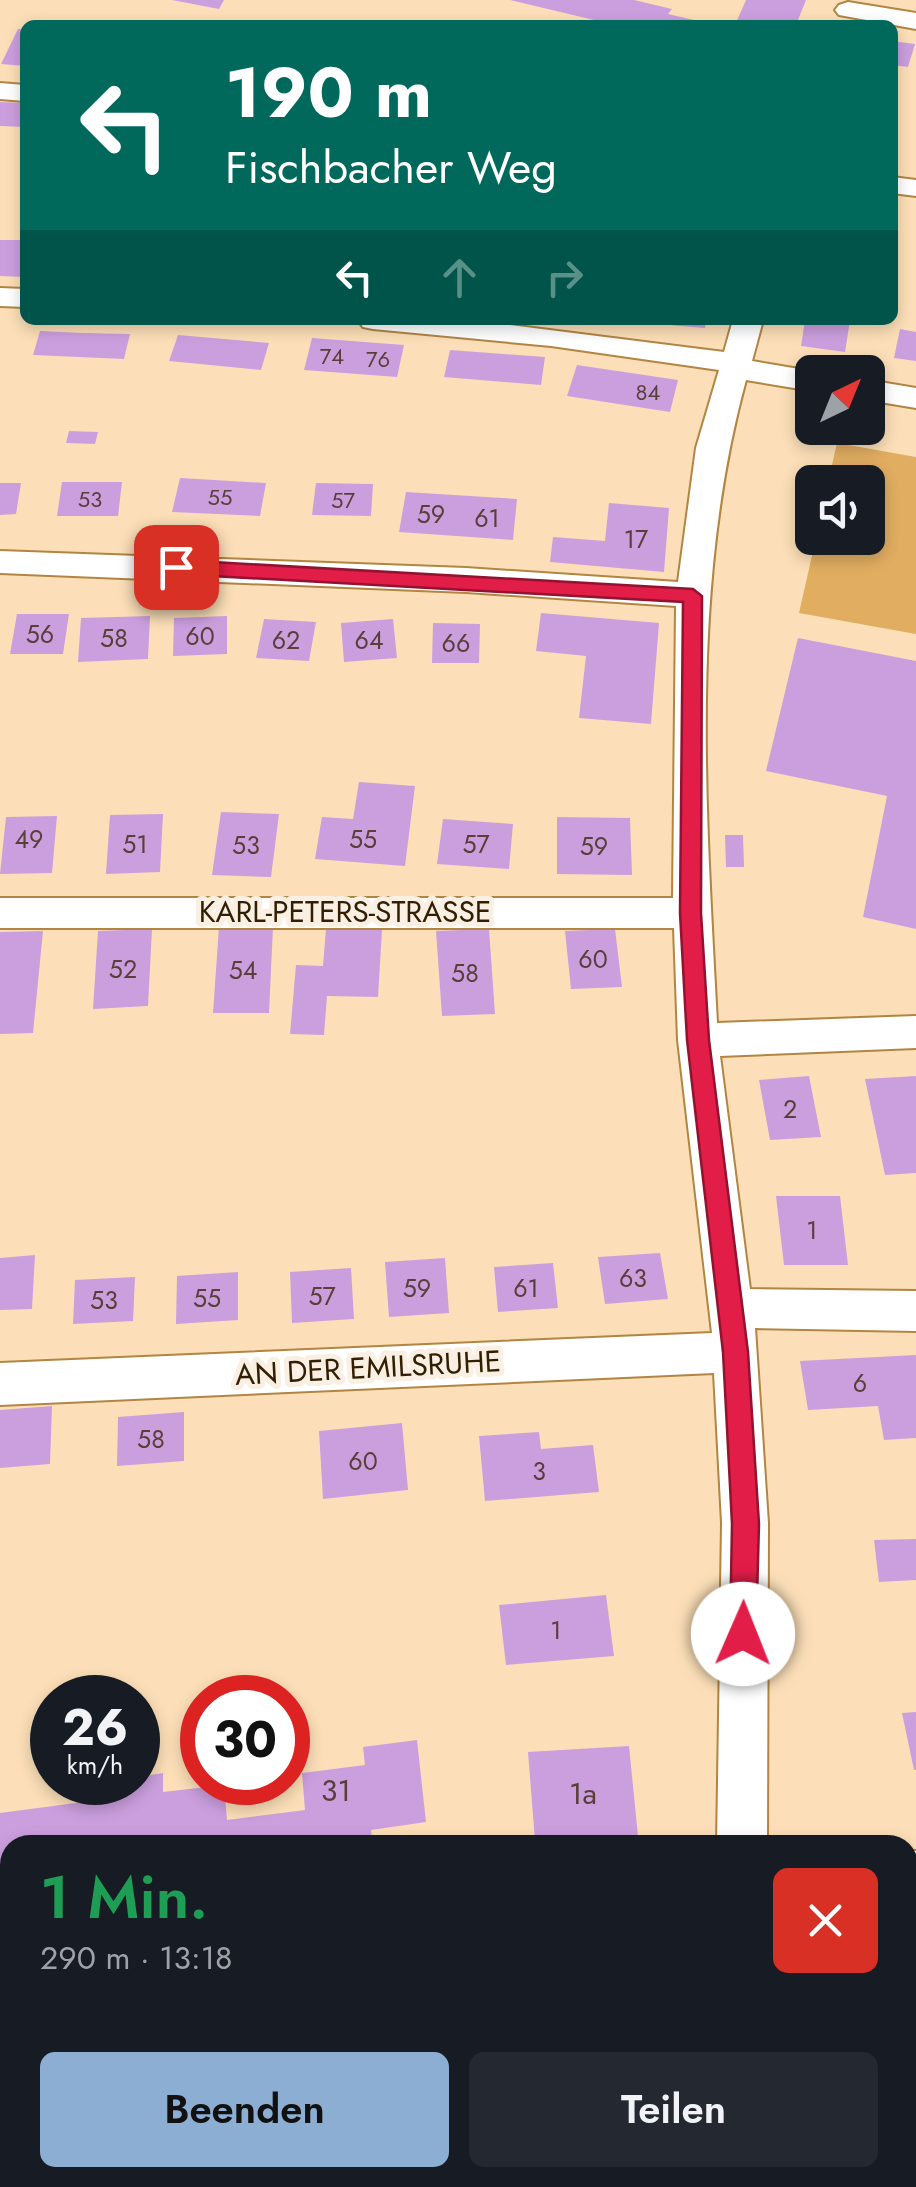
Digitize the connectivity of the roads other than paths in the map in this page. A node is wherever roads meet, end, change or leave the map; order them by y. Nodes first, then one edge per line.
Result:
1 (848, 12) edge
2 (916, 21) edge
3 (426, 325) edge
4 (746, 325) edge
5 (734, 364) junction
6 (795, 378) edge
7 (885, 393) edge
8 (916, 398) edge
9 (0, 562) edge
10 (693, 596) junction
11 (0, 913) edge
12 (690, 913) junction
13 (916, 1032) edge
14 (698, 1040) junction
15 (731, 1308) junction
16 (916, 1311) edge
17 (736, 1352) junction
18 (0, 1384) edge
19 (742, 1835) edge

1 - 2 street
3 - 5 street
4 - 5 street
5 - 6 street
5 - 10 street
7 - 8 street
9 - 10 street
10 - 12 street
11 - 12 street, KARL-PETERS-STRASSE
12 - 14 street
13 - 14 street
14 - 15 street
15 - 16 street
15 - 17 street
17 - 18 street, AN DER EMILSRUHE
17 - 19 street

